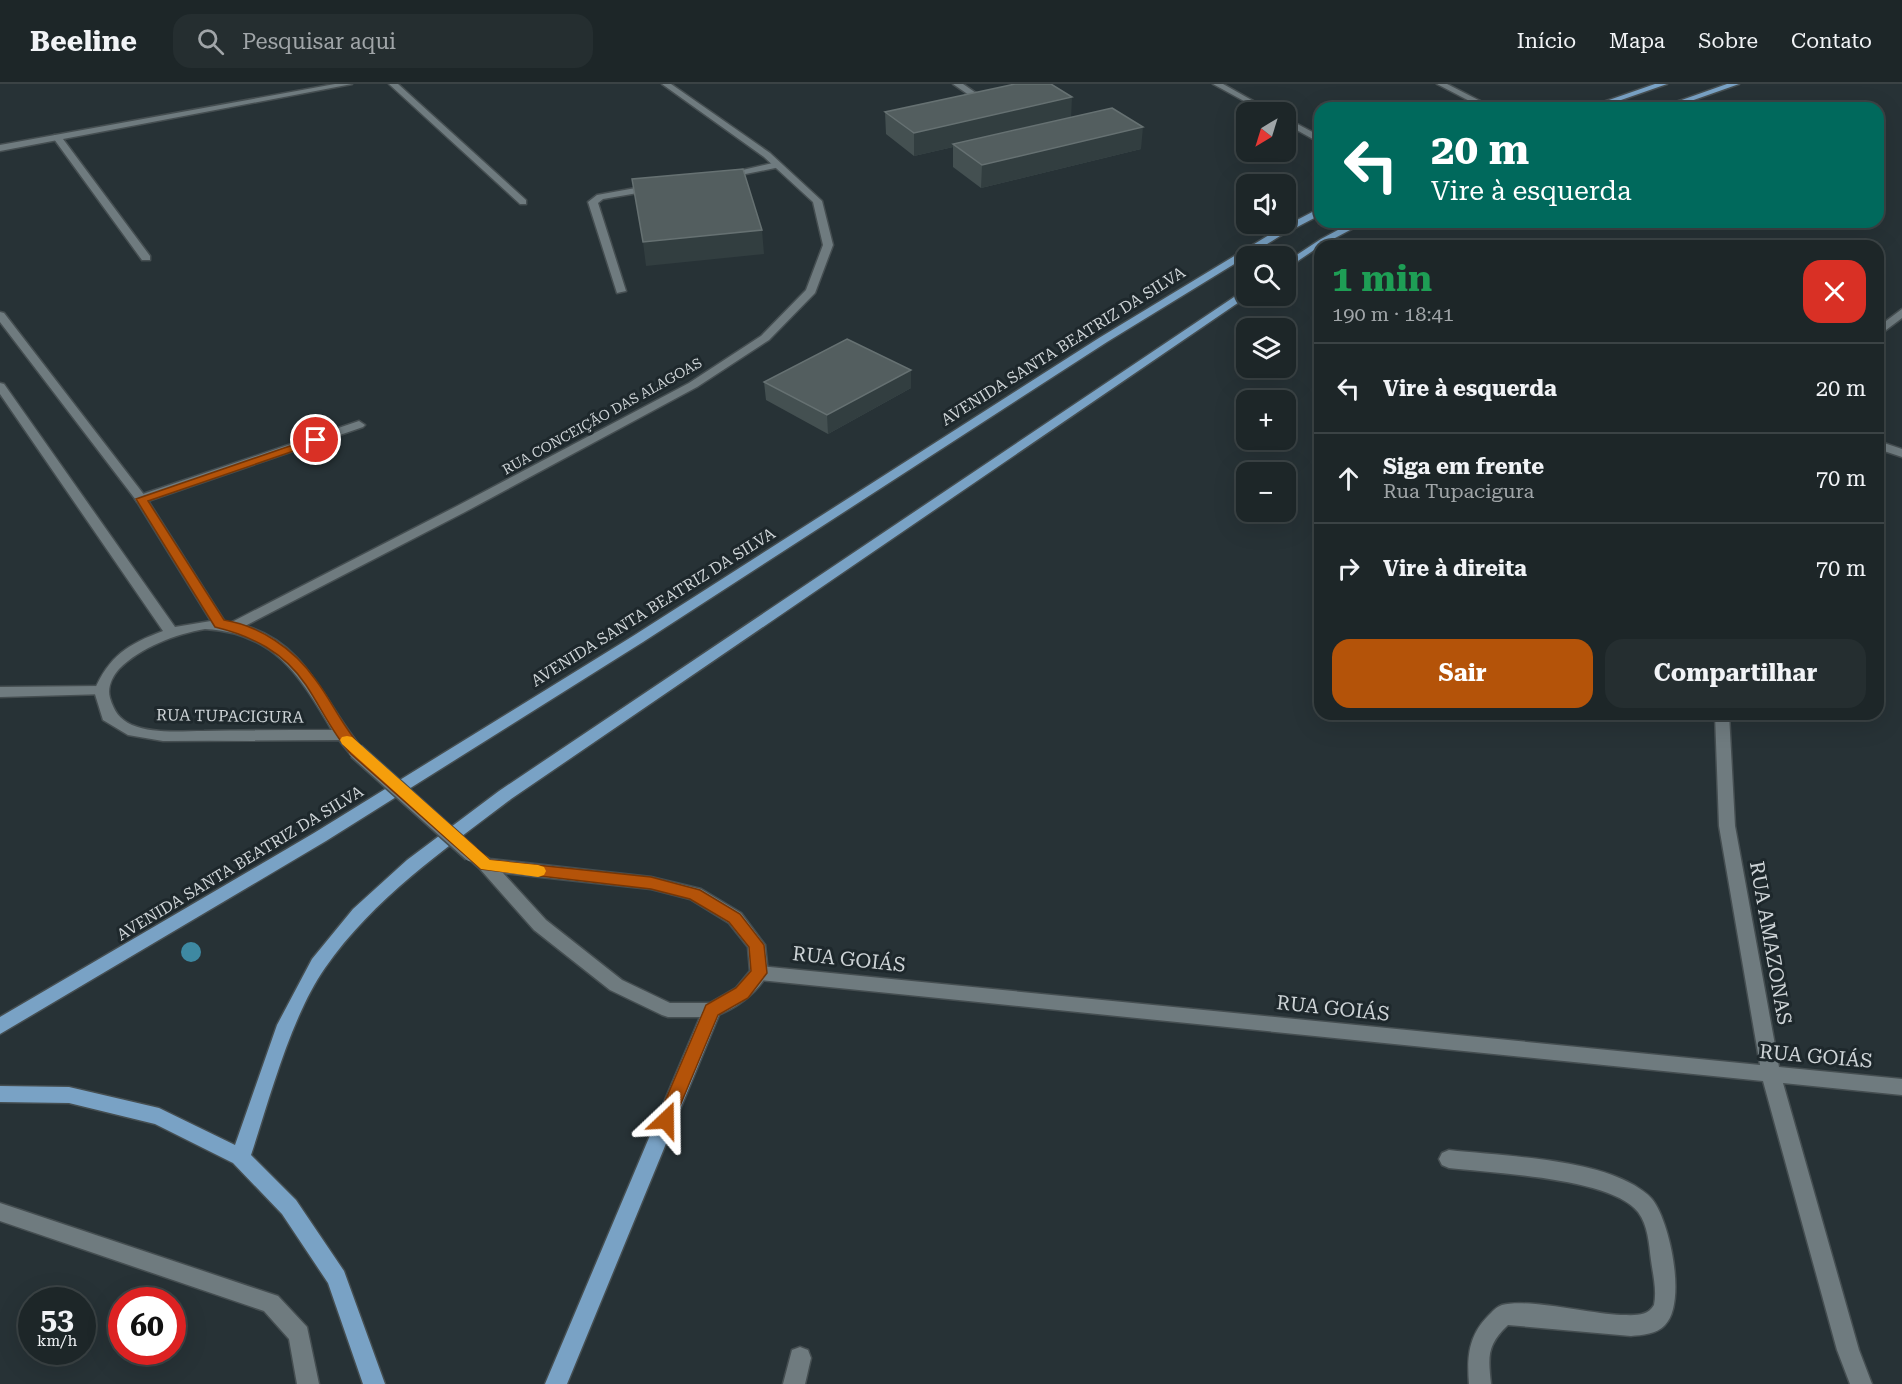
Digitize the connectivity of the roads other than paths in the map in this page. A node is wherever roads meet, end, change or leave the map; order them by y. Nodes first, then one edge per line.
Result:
1 (348, 84) edge
2 (393, 84) edge
3 (666, 84) edge
4 (957, 84) edge
5 (1217, 84) edge
6 (1441, 84) edge
7 (1663, 84) edge
8 (1734, 84) edge
9 (1250, 102) edge
10 (1478, 102) edge
11 (1608, 102) edge
12 (1681, 102) edge
13 (991, 106) edge
14 (1296, 127) edge
15 (57, 137) junction
16 (1314, 137) edge
17 (0, 148) edge
18 (777, 165) junction
19 (721, 176) edge
20 (663, 186) edge
21 (523, 202) dead end
22 (1314, 214) edge
23 (1349, 228) edge
24 (1328, 240) edge
25 (1314, 248) edge
26 (146, 258) dead end
27 (1296, 260) edge
28 (621, 291) dead end
29 (1236, 299) edge
30 (1902, 312) edge
31 (0, 315) edge
32 (1884, 328) edge
33 (0, 386) edge
34 (359, 425) dead end
35 (1884, 447) edge
36 (1902, 453) edge
37 (141, 499) junction
38 (227, 625) junction
39 (171, 632) junction
40 (0, 692) edge
41 (101, 692) junction
42 (1722, 720) edge
43 (342, 735) junction
44 (486, 866) junction
45 (759, 973) junction
46 (712, 1010) junction
47 (0, 1026) edge
48 (1771, 1075) junction
49 (1902, 1087) edge
50 (0, 1094) edge
51 (240, 1157) junction
52 (1449, 1159) dead end
53 (0, 1212) edge
54 (800, 1358) dead end
55 (308, 1384) edge
56 (374, 1384) edge
57 (556, 1384) edge
58 (794, 1384) edge
59 (1480, 1384) edge
60 (1861, 1384) edge

1 - 15 street
2 - 21 street
3 - 18 street, RUA CONCEIÇÃO DAS ALAGOAS
4 - 13 street
5 - 9 street
6 - 10 street
7 - 11 main road
8 - 12 main road
14 - 16 street
15 - 17 street
15 - 26 street
18 - 19 street
18 - 38 street, RUA CONCEIÇÃO DAS ALAGOAS
20 - 28 street
22 - 47 main road, AVENIDA SANTA BEATRIZ DA SILVA
23 - 24 main road
25 - 27 main road
29 - 51 main road
30 - 32 street
31 - 37 street
33 - 39 street
34 - 37 street
35 - 36 street
37 - 38 street
38 - 39 street
38 - 43 street, RUA TUPACIGURA
39 - 41 street
40 - 41 street
41 - 43 street, RUA TUPACIGURA
42 - 48 street, RUA AMAZONAS
43 - 44 street, bridge
44 - 45 street
44 - 46 street
45 - 46 street
45 - 48 street, RUA GOIÁS
46 - 57 main road
48 - 49 street, RUA GOIÁS
48 - 60 street, RUA AMAZONAS
50 - 51 main road
51 - 56 main road
52 - 59 street
53 - 55 street
54 - 58 street

